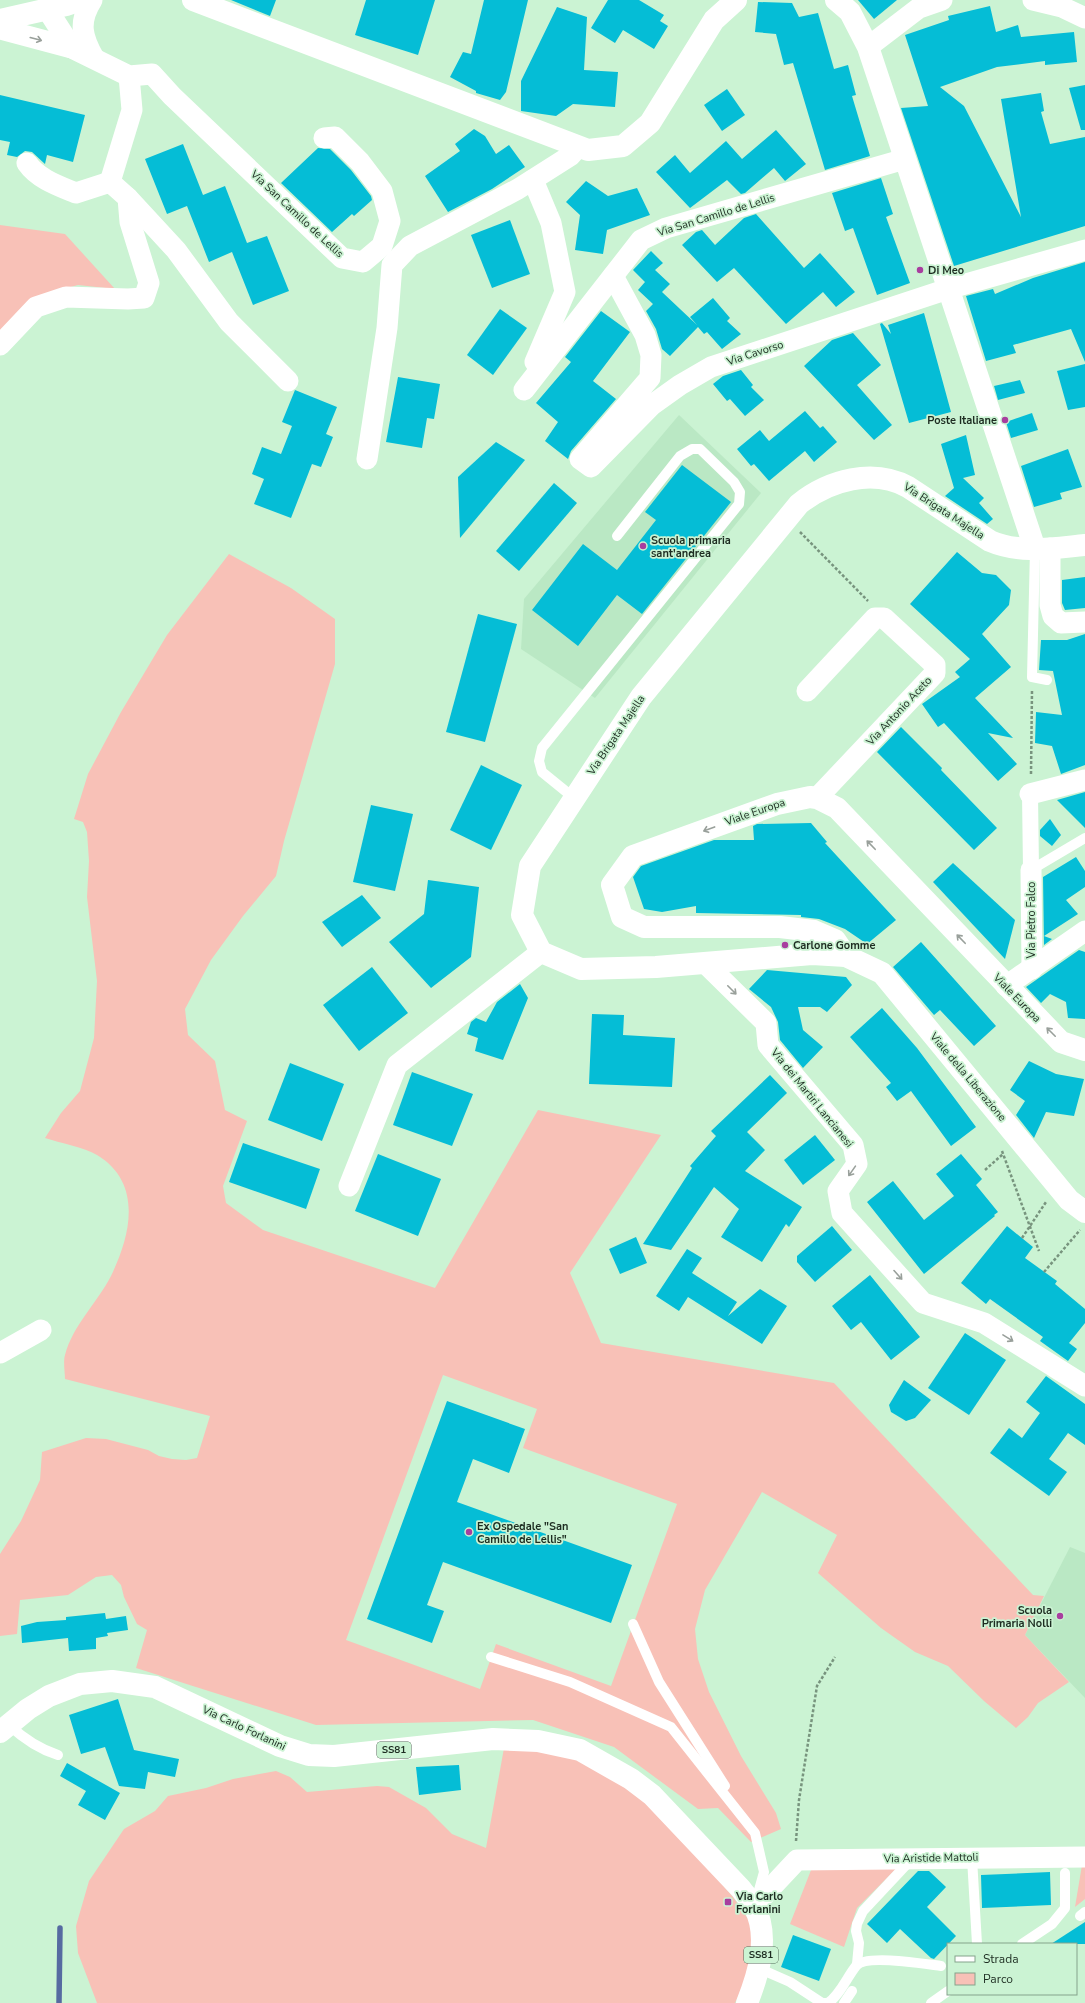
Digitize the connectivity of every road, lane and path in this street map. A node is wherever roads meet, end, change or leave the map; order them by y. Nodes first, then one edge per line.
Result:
1 (92, 0) edge
2 (193, 0) edge
3 (736, 0) edge
4 (836, 0) edge
5 (942, 0) edge
6 (1033, 0) edge
7 (64, 5) edge
8 (1085, 18) edge
9 (0, 20) edge
10 (0, 29) edge
11 (868, 47) junction
12 (72, 48) junction
13 (94, 58) junction
14 (129, 76) junction
15 (324, 138) dead end
16 (578, 146) junction
17 (905, 159) junction
18 (27, 163) dead end
19 (533, 180) junction
20 (110, 182) junction
21 (128, 198) junction
22 (1085, 250) edge
23 (614, 276) junction
24 (948, 289) junction
25 (0, 345) edge
26 (288, 381) dead end
27 (367, 459) dead end
28 (796, 527) dead end
29 (617, 536) dead end
30 (1085, 544) edge
31 (1042, 549) junction
32 (855, 588) dead end
33 (1085, 622) edge
34 (1032, 677) junction
35 (1048, 680) dead end
36 (806, 691) dead end
37 (1085, 780) edge
38 (1030, 794) junction
39 (574, 798) junction
40 (817, 798) junction
41 (1085, 838) edge
42 (1031, 870) junction
43 (1085, 931) edge
44 (541, 952) junction
45 (846, 956) junction
46 (705, 963) junction
47 (1032, 969) junction
48 (1006, 986) junction
49 (1085, 1050) edge
50 (1001, 1149) dead end
51 (1003, 1154) junction
52 (985, 1170) dead end
53 (349, 1186) dead end
54 (1046, 1201) dead end
55 (1081, 1209) edge
56 (1022, 1238) dead end
57 (1039, 1252) dead end
58 (1044, 1272) dead end
59 (41, 1330) dead end
60 (0, 1353) edge
61 (1085, 1386) edge
62 (634, 1624) dead end
63 (491, 1657) dead end
64 (835, 1657) dead end
65 (5, 1728) edge
66 (58, 1754) dead end
67 (755, 1833) junction
68 (972, 1858) junction
69 (797, 1860) junction
70 (1072, 1863) edge
71 (907, 1864) dead end
72 (754, 1906) junction
73 (977, 1943) edge
74 (1024, 1943) edge
75 (857, 1964) junction
76 (941, 1966) dead end
77 (758, 1968) junction
78 (852, 1991) dead end
79 (947, 1992) edge
80 (747, 2003) edge
81 (827, 2003) edge
82 (844, 2003) edge
83 (930, 2003) edge

1 - 13 street
2 - 16 main road
3 - 16 main road
4 - 11 main road
5 - 11 street
6 - 8 street
7 - 9 main road
7 - 12 street
7 - 13 street
10 -> 12 street
11 - 17 main road
12 - 13 street
13 - 14 street
14 - 15 street, Via San Camillo de Lellis
14 - 20 street
16 - 19 street
17 - 23 street, Via San Camillo de Lellis
17 - 24 main road
18 - 20 street
19 - 23 street, Via San Camillo de Lellis
19 - 27 street
20 - 21 street
21 - 25 street
21 - 26 street
22 - 24 street, Via Cavorso
23 - 24 street, Via Cavorso
24 - 31 main road
28 - 32 path
29 - 39 lane
30 - 31 main road, Via Brigata Majella
31 - 33 street
31 - 34 lane
31 - 39 main road, Via Brigata Majella
34 - 35 lane
34 - 38 path
36 - 40 street, Via Antonio Aceto
37 - 38 street
38 - 42 street
39 - 44 main road, Via Brigata Majella
40 -> 45 main road, Viale Europa
48 -> 40 main road, Viale Europa
41 - 42 lane
42 - 47 street, Via Pietro Falco
43 - 47 street
44 - 46 main road
44 - 53 street
45 - 46 main road
45 - 55 main road, Viale della Liberazione
46 -> 61 street, Via dei Martiri Lancianesi
47 - 48 street
49 -> 48 main road, Viale Europa
50 - 51 path
51 - 52 path
51 - 57 path
54 - 56 path
55 - 58 path
59 - 60 street
62 - 67 lane
63 - 67 lane
64 - 69 path
65 - 66 lane
65 - 72 main road, Via Carlo Forlanini / SS81
67 - 72 lane
68 - 69 street, Via Aristide Mattoli
68 - 70 street, Via Aristide Mattoli
68 - 73 lane
69 - 72 street
70 - 74 lane
71 - 75 lane
72 - 77 main road, Via Carlo Forlanini / SS81
75 - 76 lane
75 - 81 lane
77 - 80 main road, Via Carlo Forlanini / SS81
77 - 81 lane
78 - 82 lane
79 - 83 lane

